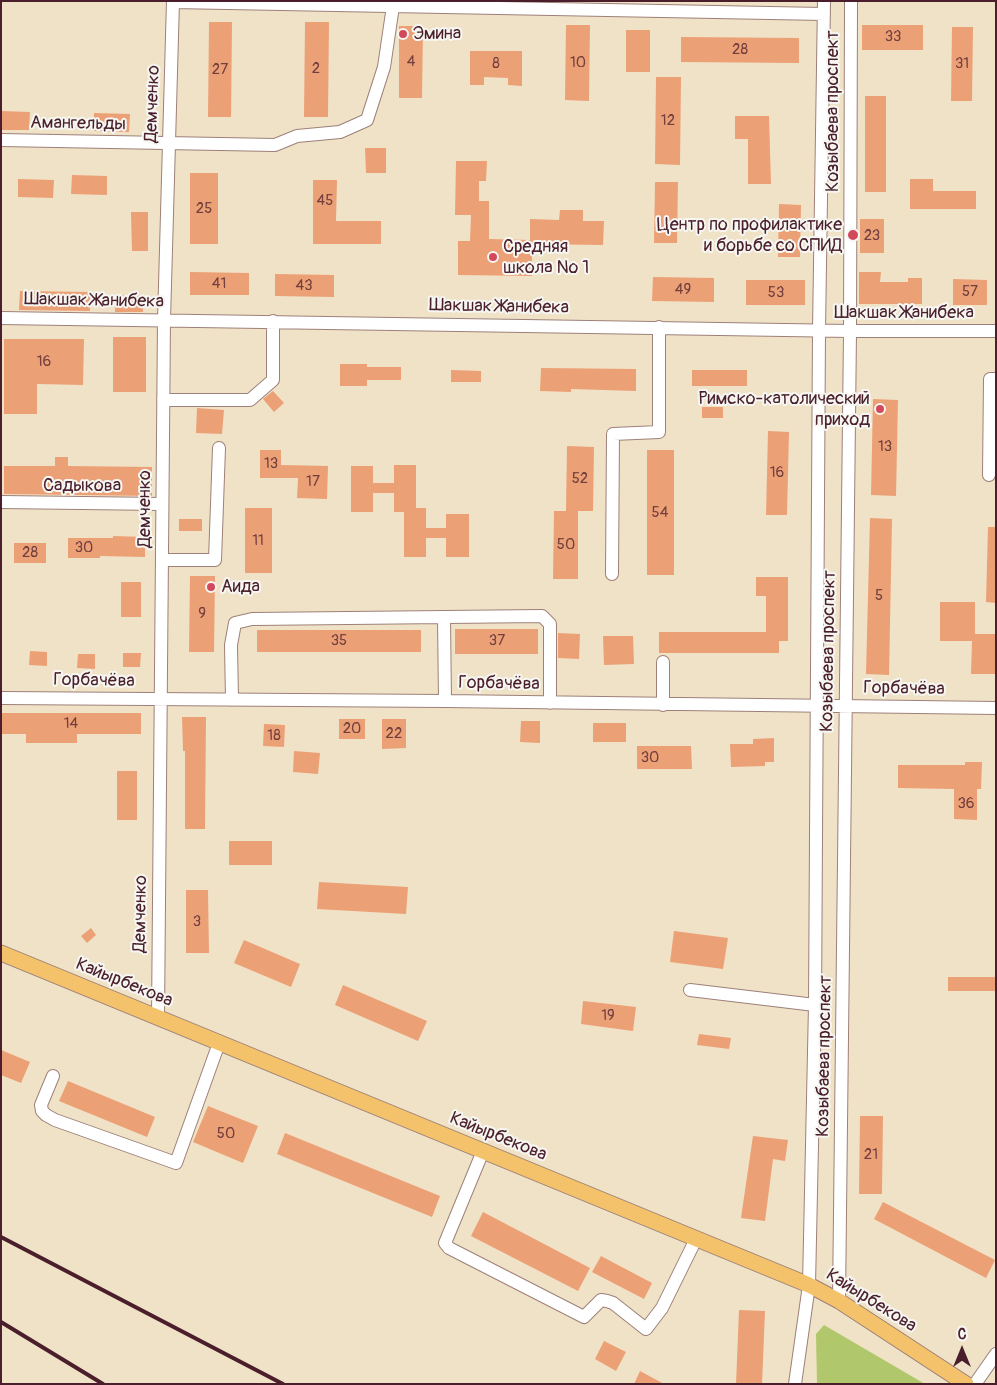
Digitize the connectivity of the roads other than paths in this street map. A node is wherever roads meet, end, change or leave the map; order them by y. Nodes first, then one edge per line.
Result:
1 (851, 1) edge
2 (173, 2) edge
3 (393, 6) junction
4 (824, 8) edge
5 (1, 140) edge
6 (169, 143) junction
7 (1, 318) edge
8 (164, 320) junction
9 (273, 321) junction
10 (659, 327) junction
11 (819, 330) junction
12 (850, 331) junction
13 (996, 331) edge
14 (996, 379) edge
15 (163, 400) junction
16 (219, 448) dead end
17 (989, 476) dead end
18 (1, 502) edge
19 (162, 504) junction
20 (162, 560) junction
21 (612, 574) dead end
22 (444, 618) junction
23 (663, 662) dead end
24 (1, 698) edge
25 (161, 699) junction
26 (232, 700) junction
27 (444, 701) junction
28 (550, 703) junction
29 (663, 705) junction
30 (817, 706) junction
31 (846, 706) junction
32 (996, 708) edge
33 (1, 953) edge
34 (690, 990) dead end
35 (815, 1005) junction
36 (158, 1018) junction
37 (219, 1043) junction
38 (53, 1076) dead end
39 (482, 1151) junction
40 (696, 1239) junction
41 (809, 1285) junction
42 (839, 1301) junction
43 (996, 1354) edge
44 (795, 1384) edge
45 (966, 1384) edge
46 (974, 1384) edge

1 - 12 street, Козыбаева проспект
2 - 3 street
2 - 6 street, Демченко
3 - 4 street
3 - 6 street, Амангельды
4 - 11 street, Козыбаева проспект
5 - 6 street, Амангельды
6 - 8 street, Демченко
7 - 8 street, Шакшак Жанибека
8 - 9 street, Шакшак Жанибека
8 - 15 street, Демченко
9 - 10 street, Шакшак Жанибека
9 - 15 street
10 - 11 street, Шакшак Жанибека
10 - 21 street
11 - 12 street, Шакшак Жанибека
11 - 30 street, Козыбаева проспект
12 - 13 street, Шакшак Жанибека
12 - 31 street, Козыбаева проспект
14 - 17 street
15 - 19 street, Демченко
16 - 20 street
18 - 19 street, Садыкова
19 - 20 street, Демченко
20 - 25 street, Демченко
22 - 26 street
22 - 27 street
22 - 28 street
23 - 29 street
24 - 25 street, Горбачёва
25 - 26 street, Горбачёва
25 - 36 street, Демченко
26 - 27 street, Горбачёва
27 - 28 street, Горбачёва
28 - 29 street, Горбачёва
29 - 30 street, Горбачёва
30 - 31 street, Горбачёва
30 - 35 street, Козыбаева проспект
31 - 32 street, Горбачёва
31 - 42 street, Козыбаева проспект
33 - 36 main road, Кайырбекова
34 - 35 street
35 - 41 street, Козыбаева проспект
36 - 37 main road, Кайырбекова
37 - 38 street
37 - 39 main road, Кайырбекова
39 - 40 main road, Кайырбекова
39 - 40 street
40 - 41 main road, Кайырбекова
41 - 42 main road, Кайырбекова
41 - 44 street, Козыбаева проспект
42 - 45 main road, Кайырбекова
43 - 46 street

